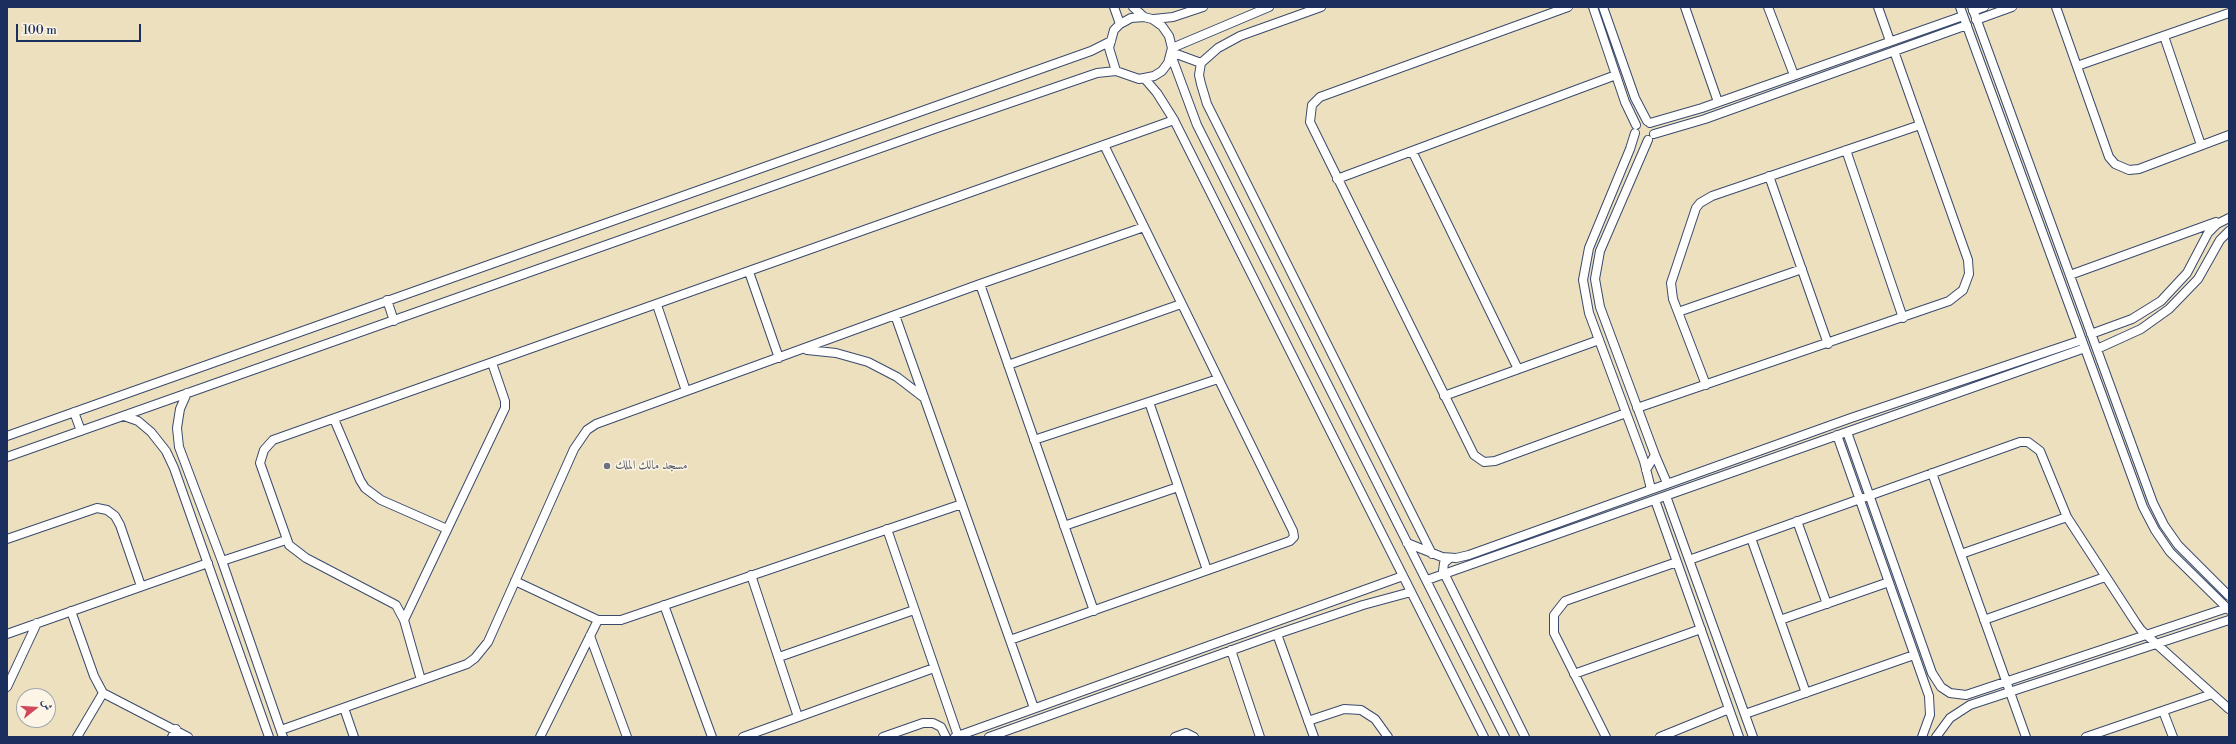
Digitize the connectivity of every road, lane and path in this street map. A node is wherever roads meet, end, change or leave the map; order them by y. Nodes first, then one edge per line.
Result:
1 (1114, 7) edge
2 (1133, 7) edge
3 (1203, 7) edge
4 (1241, 7) edge
5 (1269, 7) edge
6 (1321, 7) edge
7 (1568, 7) edge
8 (1593, 7) edge
9 (1603, 7) edge
10 (1685, 7) edge
11 (1768, 7) edge
12 (1878, 7) edge
13 (1960, 7) edge
14 (1984, 7) edge
15 (2012, 7) edge
16 (2056, 7) edge
17 (1972, 9) edge
18 (2229, 13) edge
19 (1245, 16) junction
20 (1963, 16) junction
21 (1148, 18) junction
22 (1976, 20) junction
23 (1120, 24) junction
24 (1966, 25) junction
25 (2164, 36) junction
26 (1111, 41) junction
27 (1890, 41) junction
28 (1171, 52) junction
29 (1894, 52) junction
30 (1201, 63) junction
31 (2077, 66) junction
32 (1116, 71) junction
33 (1616, 75) junction
34 (1794, 75) junction
35 (1145, 79) junction
36 (1718, 102) junction
37 (1174, 120) junction
38 (1649, 122) junction
39 (1920, 124) junction
40 (1635, 129) junction
41 (1654, 134) junction
42 (2229, 135) edge
43 (1648, 140) junction
44 (1104, 145) junction
45 (2201, 145) junction
46 (1846, 150) junction
47 (1412, 151) junction
48 (1769, 176) junction
49 (1337, 179) junction
50 (2226, 219) edge
51 (1144, 227) junction
52 (2229, 231) edge
53 (1802, 269) junction
54 (749, 272) junction
55 (2070, 275) junction
56 (980, 284) junction
57 (387, 300) junction
58 (1181, 304) junction
59 (657, 305) junction
60 (1678, 312) junction
61 (895, 315) junction
62 (1903, 318) junction
63 (394, 322) junction
64 (2091, 334) junction
65 (1599, 340) junction
66 (2082, 340) junction
67 (1828, 344) junction
68 (2085, 348) junction
69 (803, 349) junction
70 (2097, 349) junction
71 (779, 358) junction
72 (492, 363) junction
73 (1008, 365) junction
74 (1518, 369) junction
75 (1218, 379) junction
76 (1706, 385) junction
77 (686, 391) junction
78 (187, 393) junction
79 (1444, 396) junction
80 (924, 397) junction
81 (1149, 402) junction
82 (1637, 408) junction
83 (74, 412) junction
84 (1626, 413) junction
85 (124, 416) junction
86 (334, 419) junction
87 (81, 431) junction
88 (1847, 432) junction
89 (1837, 435) junction
90 (7, 436) edge
91 (1034, 440) junction
92 (1755, 452) junction
93 (1655, 455) junction
94 (7, 457) edge
95 (1759, 463) junction
96 (186, 464) junction
97 (174, 468) junction
98 (1646, 470) junction
99 (1932, 473) junction
100 (1667, 483) junction
101 (1178, 487) junction
102 (1651, 489) junction
103 (1869, 495) junction
104 (1666, 496) junction
105 (1859, 499) junction
106 (1655, 500) junction
107 (962, 504) junction
108 (1580, 514) junction
109 (2067, 517) junction
110 (1797, 521) junction
111 (1584, 525) junction
112 (1064, 526) junction
113 (447, 529) junction
114 (886, 529) junction
115 (1751, 538) junction
116 (7, 539) edge
117 (286, 540) junction
118 (1407, 543) junction
119 (1432, 554) junction
120 (1961, 554) junction
121 (1450, 558) junction
122 (1689, 560) junction
123 (222, 561) junction
124 (1677, 562) junction
125 (208, 563) junction
126 (1207, 570) junction
127 (1445, 574) junction
128 (751, 575) junction
129 (1403, 576) junction
130 (2105, 578) junction
131 (1427, 580) junction
132 (515, 581) junction
133 (1889, 582) junction
134 (141, 586) junction
135 (1412, 592) junction
136 (1360, 594) junction
137 (2229, 596) edge
138 (1826, 604) junction
139 (664, 605) junction
140 (1363, 605) junction
141 (2228, 609) edge
142 (914, 610) junction
143 (1094, 610) junction
144 (71, 611) junction
145 (404, 620) junction
146 (598, 620) junction
147 (1780, 620) junction
148 (1984, 620) junction
149 (2229, 620) edge
150 (36, 623) junction
151 (1701, 629) junction
152 (7, 634) edge
153 (1277, 634) junction
154 (2146, 635) junction
155 (590, 636) junction
156 (1010, 640) junction
157 (2156, 644) junction
158 (1231, 650) junction
159 (1914, 655) junction
160 (778, 657) junction
161 (934, 668) junction
162 (1574, 674) junction
163 (421, 680) junction
164 (2006, 681) junction
165 (7, 687) edge
166 (2010, 692) junction
167 (103, 693) junction
168 (1806, 693) junction
169 (2212, 694) junction
170 (344, 708) junction
171 (1034, 708) junction
172 (1729, 709) junction
173 (2229, 710) edge
174 (2163, 711) junction
175 (1744, 714) junction
176 (798, 717) junction
177 (1308, 721) junction
178 (174, 733) edge
179 (282, 734) edge
180 (2101, 735) edge
181 (957, 736) edge
182 (77, 737) edge
183 (188, 737) edge
184 (269, 737) edge
185 (354, 737) edge
186 (540, 737) edge
187 (627, 737) edge
188 (712, 737) edge
189 (743, 737) edge
190 (883, 737) edge
191 (946, 737) edge
192 (989, 737) edge
193 (1175, 737) edge
194 (1194, 737) edge
195 (1260, 737) edge
196 (1314, 737) edge
197 (1388, 737) edge
198 (1484, 737) edge
199 (1505, 737) edge
200 (1525, 737) edge
201 (1606, 737) edge
202 (1660, 737) edge
203 (1739, 737) edge
204 (1753, 737) edge
205 (1922, 737) edge
206 (1936, 737) edge
207 (2026, 737) edge
208 (2086, 737) edge
209 (2172, 737) edge

1 - 23 street
2 - 21 street
3 - 21 street
4 - 19 street
5 - 19 street
6 - 30 street
7 - 49 street
8 - 33 street
9 - 38 street
10 - 36 street
11 - 34 street
12 - 27 street
13 - 20 street
14 - 17 street
15 - 22 street
16 - 31 street
17 - 22 street
18 - 25 street
19 - 28 street
20 - 24 street
20 - 27 street
21 - 23 street
21 - 28 street
22 - 55 street
23 - 26 street
24 - 29 street
24 - 66 street
25 - 31 street
25 - 45 street
26 - 32 street
26 - 57 street
27 - 34 street
28 - 30 street
28 - 35 street
28 - 118 street
29 - 39 street
29 - 41 street
30 - 119 street
31 - 45 street
32 - 35 street
32 - 63 street
33 - 40 street
33 - 47 street
34 - 36 street
35 - 37 street
36 - 38 street
37 - 44 street
37 - 129 street
38 - 40 street
38 - 41 street
39 - 46 street
39 - 62 street
40 - 43 street
40 - 65 street
41 - 43 street
42 - 45 street
43 - 82 street
44 - 51 street
44 - 54 street
46 - 48 street
46 - 62 street
47 - 49 street
47 - 74 street
48 - 53 street
48 - 60 street
49 - 79 street
50 - 55 street
50 - 64 street
51 - 56 street
51 - 58 street
52 - 70 street
53 - 60 street
53 - 67 street
54 - 59 street
54 - 71 street
55 - 64 street
56 - 61 street
56 - 73 street
57 - 63 street
57 - 83 street
58 - 73 street
58 - 75 street
59 - 72 street
59 - 77 street
60 - 76 street
61 - 69 street
61 - 80 street
62 - 67 street
63 - 78 street
64 - 70 street
65 - 74 street
65 - 84 street
66 - 68 street
66 - 92 street
67 - 76 street
68 - 88 street
68 - 141 street
69 - 71 street
69 - 80 street
70 - 137 street
71 - 77 street
72 - 86 street
72 - 113 street
73 - 91 street
74 - 79 street
75 - 81 street
75 - 126 street
76 - 82 street
77 - 132 street
78 - 85 street
78 - 96 street
79 - 84 street
80 - 107 street
81 - 91 street
81 - 101 street
82 - 93 street
83 - 87 street
83 - 90 street
84 - 98 street
85 - 87 street
85 - 97 street
86 - 113 street
86 - 117 street
87 - 94 street
88 - 89 street
88 - 103 street
89 - 95 street
89 - 105 street
91 - 112 street
92 - 95 street
92 - 100 street
93 - 98 street
93 - 100 street
95 - 104 street
96 - 97 street
96 - 123 street
97 - 125 street
98 - 102 street
99 - 103 street
99 - 109 street
99 - 120 street
100 - 102 street
101 - 112 street
101 - 126 street
102 - 108 street
103 - 105 street
103 - 164 street
104 - 106 street
104 - 122 street
105 - 110 street
105 - 133 street
106 - 111 street
106 - 124 street
107 - 114 street
107 - 156 street
108 - 111 street
108 - 121 street
109 - 120 street
109 - 130 street
110 - 115 street
110 - 138 street
111 - 127 street
112 - 143 street
113 - 145 street
114 - 128 street
114 - 142 street
115 - 122 street
115 - 147 street
116 - 134 street
117 - 123 street
117 - 145 street
118 - 119 street
118 - 131 street
119 - 121 street
120 - 148 street
121 - 127 street
122 - 175 street
123 - 179 street
124 - 151 street
124 - 162 street
125 - 134 street
125 - 184 street
126 - 143 street
127 - 131 street
127 - 200 street
128 - 139 street
128 - 160 street
129 - 135 street
129 - 136 street
130 - 148 street
130 - 154 street
131 - 199 street
132 - 146 street
132 - 163 street
133 - 138 street
133 - 159 street
134 - 144 street
135 - 140 street
135 - 198 street
136 - 140 street
136 - 171 street
138 - 147 street
139 - 146 street
139 - 188 street
140 - 153 street
141 - 154 street
142 - 160 street
142 - 161 street
143 - 156 street
144 - 150 street
144 - 167 street
145 - 163 street
146 - 155 street
147 - 168 street
148 - 164 street
149 - 157 street
150 - 152 street
150 - 165 street
151 - 162 street
151 - 172 street
153 - 158 street
153 - 177 street
154 - 157 street
154 - 164 street
155 - 186 street
155 - 187 street
156 - 171 street
157 - 166 street
157 - 169 street
158 - 192 street
158 - 195 street
159 - 168 street
159 - 205 street
160 - 176 street
161 - 176 street
161 - 181 street
162 - 201 street
163 - 170 street
164 - 166 street
166 - 206 street
166 - 207 street
167 - 178 street
167 - 182 street
168 - 175 street
169 - 173 street
169 - 174 street
170 - 179 street
170 - 185 street
171 - 181 street
172 - 202 street
172 - 203 street
174 - 180 street
174 - 209 street
175 - 204 street
176 - 189 street
177 - 196 street
177 - 197 street
178 - 183 street
180 - 208 street
190 - 191 street
193 - 194 street

